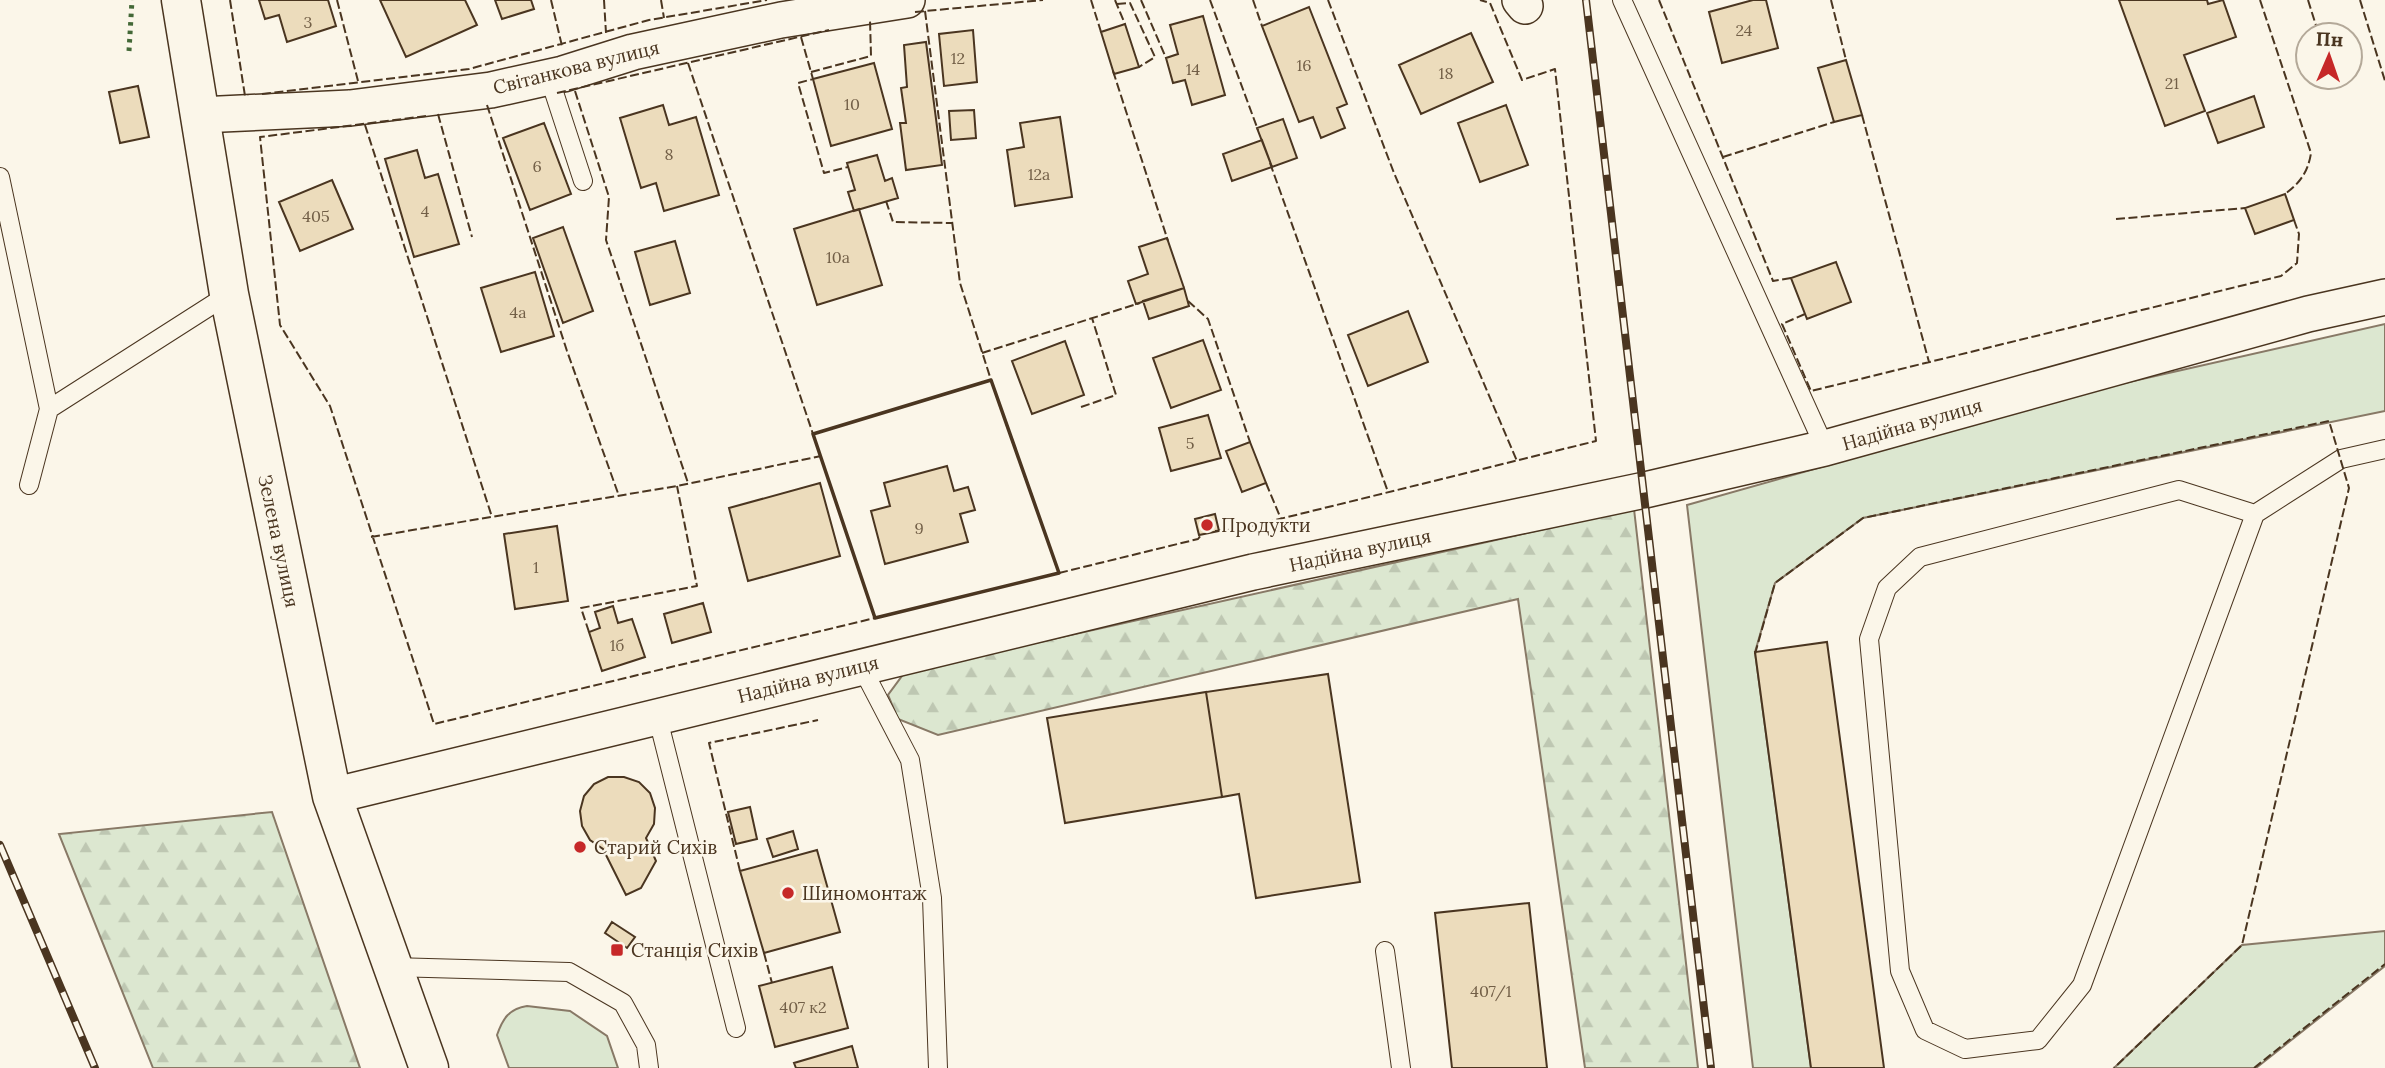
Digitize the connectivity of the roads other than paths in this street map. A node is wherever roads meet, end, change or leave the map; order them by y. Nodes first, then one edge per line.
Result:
1 (181, 0) edge
2 (907, 0) edge
3 (1622, 0) edge
4 (780, 10) edge
5 (549, 77) junction
6 (200, 115) junction
7 (0, 177) edge
8 (583, 181) dead end
9 (229, 294) junction
10 (2385, 297) edge
11 (49, 409) junction
12 (1825, 448) junction
13 (2385, 449) edge
14 (29, 485) dead end
15 (2255, 514) junction
16 (861, 666) junction
17 (657, 715) junction
18 (332, 796) junction
19 (1385, 951) dead end
20 (391, 967) junction
21 (736, 1028) dead end
22 (429, 1068) edge
23 (649, 1068) edge
24 (938, 1068) edge
25 (1401, 1068) edge

1 - 6 main road, Зелена вулиця
2 - 4 street, Світанкова вулиця
3 - 12 lane
4 - 5 street, Світанкова вулиця
5 - 6 street, Світанкова вулиця
5 - 8 lane
6 - 9 main road, Зелена вулиця
7 - 11 lane
9 - 11 lane
9 - 18 main road, Зелена вулиця
10 - 12 street, Надійна вулиця
11 - 14 lane
12 - 16 street, Надійна вулиця
13 - 15 lane
15 - 15 lane
16 - 17 street, Надійна вулиця
16 - 24 lane
17 - 18 street, Надійна вулиця
17 - 21 lane
18 - 20 main road, Зелена вулиця
19 - 25 lane
20 - 22 main road, Зелена вулиця
20 - 23 lane

